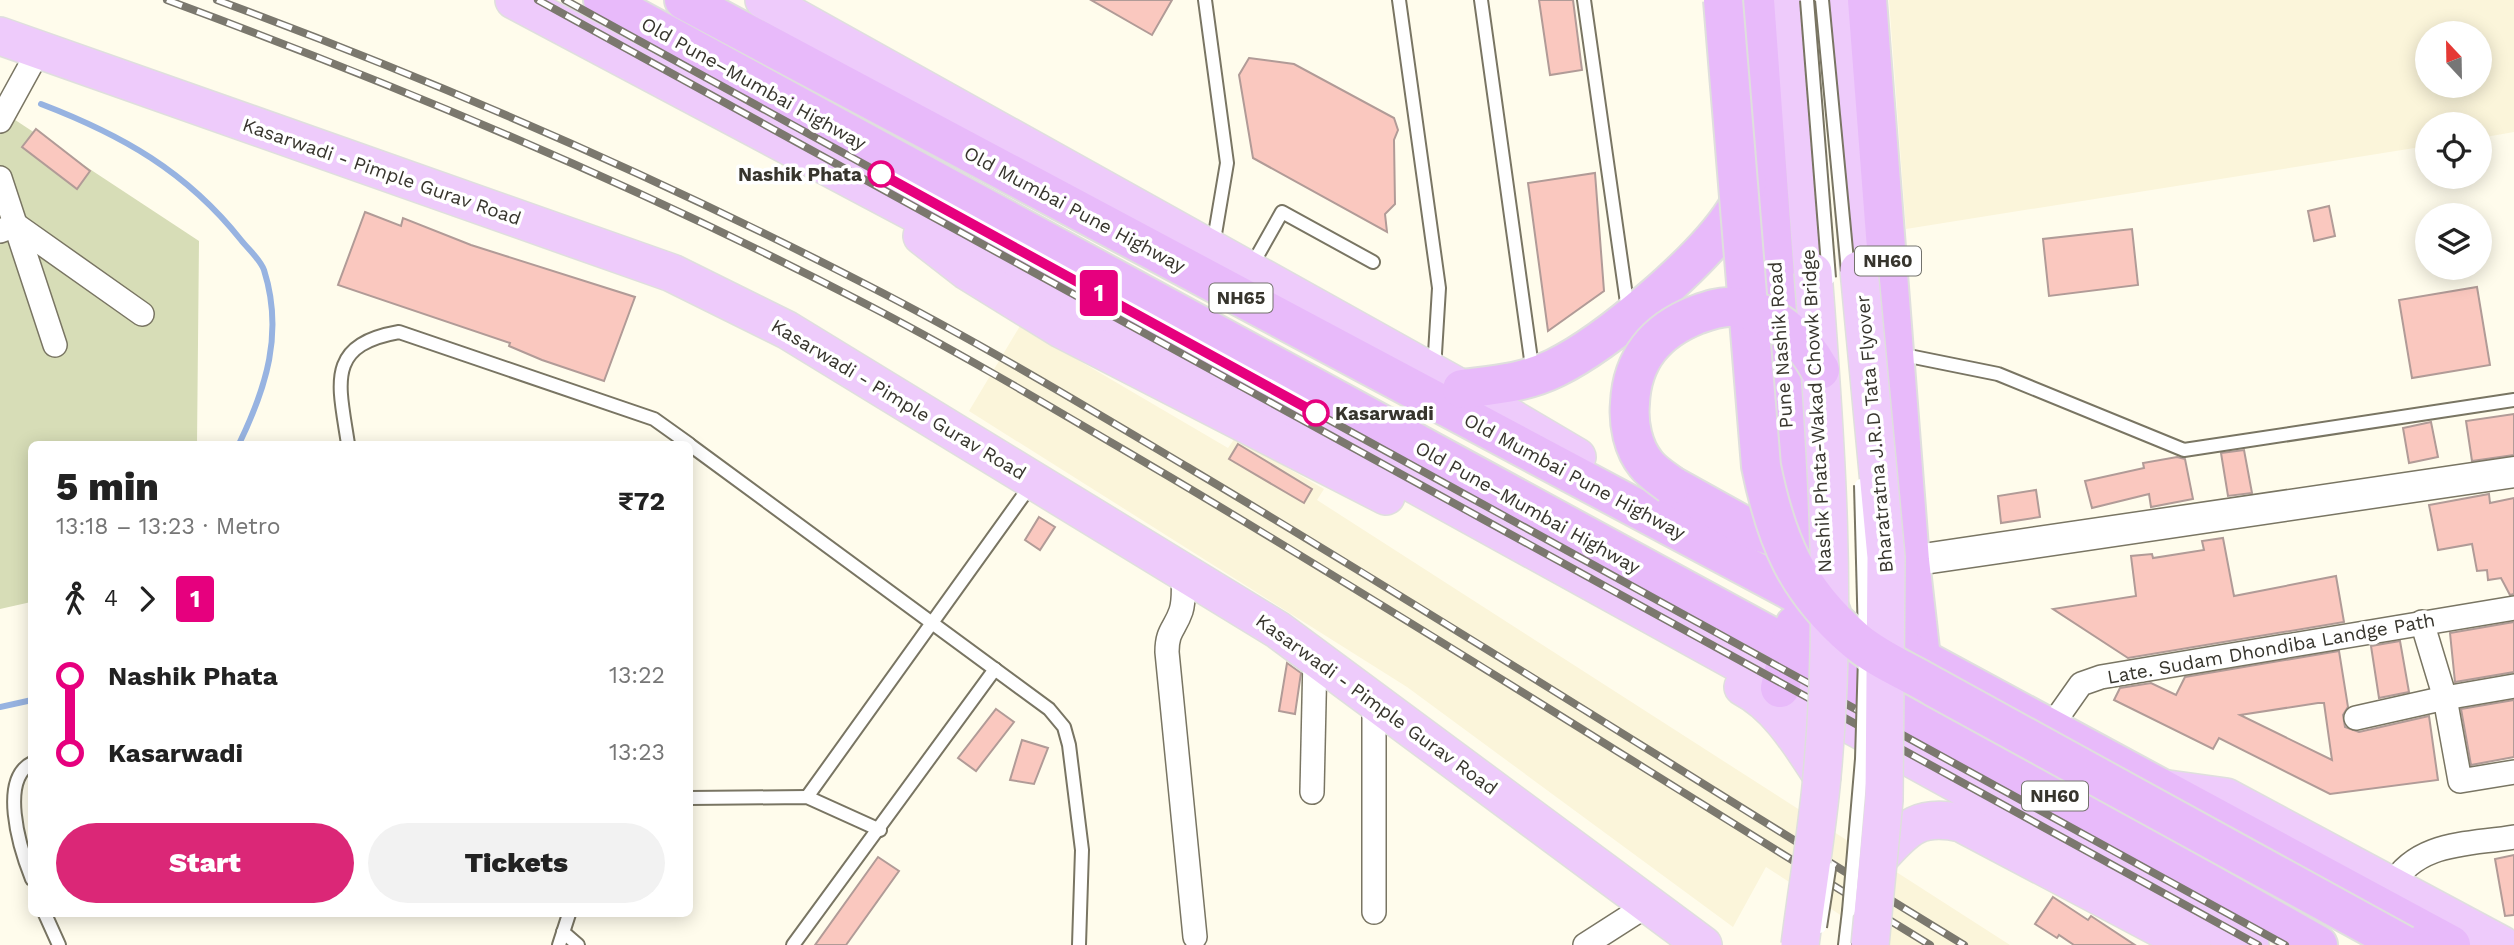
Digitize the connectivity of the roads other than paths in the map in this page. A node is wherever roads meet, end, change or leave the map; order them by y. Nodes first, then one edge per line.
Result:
1 (514, 0) edge
2 (603, 0) edge
3 (684, 0) edge
4 (764, 0) edge
5 (1205, 0) edge
6 (1399, 0) edge
7 (1481, 0) edge
8 (1584, 0) edge
9 (1723, 0) edge
10 (1755, 0) edge
11 (1791, 0) edge
12 (1807, 0) edge
13 (1822, 0) edge
14 (1839, 0) edge
15 (1867, 0) edge
16 (0, 36) edge
17 (39, 50) junction
18 (1764, 114) junction
19 (0, 121) edge
20 (0, 178) edge
21 (895, 202) junction
22 (8, 228) edge
23 (1212, 250) junction
24 (1373, 262) dead end
25 (1249, 270) junction
26 (1834, 277) junction
27 (142, 314) dead end
28 (1629, 317) junction
29 (55, 345) dead end
30 (1895, 354) junction
31 (1821, 370) junction
32 (1533, 376) junction
33 (1448, 381) junction
34 (2514, 400) edge
35 (1857, 402) dead end
36 (348, 441) edge
37 (684, 441) edge
38 (693, 448) edge
39 (1861, 469) dead end
40 (2514, 472) edge
41 (1034, 481) junction
42 (1750, 528) junction
43 (1794, 543) junction
44 (1910, 561) junction
45 (1183, 572) junction
46 (1757, 573) junction
47 (2514, 608) edge
48 (2421, 622) junction
49 (932, 623) junction
50 (1795, 625) junction
51 (1843, 633) junction
52 (1315, 657) junction
53 (1921, 658) junction
54 (995, 669) junction
55 (2514, 687) edge
56 (1780, 688) junction
57 (2445, 698) junction
58 (1374, 700) junction
59 (2356, 718) dead end
60 (2050, 728) junction
61 (1842, 737) dead end
62 (28, 764) edge
63 (2514, 772) edge
64 (1822, 776) junction
65 (2163, 789) junction
66 (1312, 792) dead end
67 (807, 797) junction
68 (693, 798) edge
69 (880, 830) junction
70 (2514, 837) edge
71 (1830, 856) dead end
72 (1881, 856) junction
73 (28, 869) edge
74 (2391, 886) junction
75 (1649, 904) junction
76 (1374, 912) dead end
77 (46, 917) edge
78 (568, 917) edge
79 (563, 932) junction
80 (1195, 937) dead end
81 (59, 945) edge
82 (559, 945) edge
83 (578, 945) edge
84 (793, 945) edge
85 (1079, 945) edge
86 (1586, 945) edge
87 (1703, 945) edge
88 (1800, 945) edge
89 (1817, 945) edge
90 (1845, 945) edge
91 (1870, 945) edge
92 (2192, 945) edge
93 (2250, 945) edge
94 (2318, 945) edge
95 (2404, 945) edge
96 (2451, 945) edge
97 (2502, 945) edge

1 - 21 main road
2 - 50 highway, Old Pune–Mumbai Highway / NH65
3 - 46 highway, Old Mumbai Pune Highway / NH65
4 - 23 main road
5 - 23 lane
6 - 33 lane
7 - 32 lane
8 - 28 lane
9 - 95 highway, bridge
10 - 18 highway, Pune Nashik Road
11 - 26 main road, Bharatratna J.R.D Tata Flyover
12 - 26 lane, Nashik Phata-Wakad Chowk Bridge, bridge
13 - 35 lane, Nashik Phata-Wakad Chowk Bridge, bridge
14 - 26 main road, Bharatratna J.R.D Tata Flyover
15 - 30 highway, NH60
16 - 17 main road, Kasarwadi - Pimple Gurav Road
17 - 19 street
17 - 41 main road, Kasarwadi - Pimple Gurav Road
18 - 28 highway
18 - 43 highway, Pune Nashik Road
20 - 22 street
21 - 56 main road
21 - 64 main road
22 - 27 street
22 - 29 street
23 - 25 main road
24 - 25 lane
25 - 33 main road
26 - 31 main road, Bharatratna J.R.D Tata Flyover, bridge
26 - 72 main road, Bharatratna J.R.D Tata Flyover, bridge
28 - 32 highway
30 - 34 lane
30 - 44 highway, NH60
31 - 42 highway, bridge
31 - 64 main road, Bharatratna J.R.D Tata Flyover, bridge
32 - 33 highway
33 - 46 main road
36 - 37 lane
38 - 49 lane
39 - 90 lane, bridge
40 - 44 street
41 - 45 main road, Kasarwadi - Pimple Gurav Road
41 - 49 lane
42 - 43 highway
42 - 46 highway
43 - 50 highway, Pune Nashik Road
44 - 51 highway
44 - 53 highway
45 - 52 main road, Kasarwadi - Pimple Gurav Road
45 - 80 street
46 - 50 highway, Old Mumbai Pune Highway / NH65
47 - 48 street, Late. Sudam Dhondiba Landge Path
48 - 57 street
48 - 60 street, Late. Sudam Dhondiba Landge Path
49 - 54 lane
49 - 67 lane
50 - 51 highway
50 - 56 highway, Pune Nashik Road
50 - 94 highway, NH60
51 - 53 highway
51 - 61 lane
52 - 58 main road, Kasarwadi - Pimple Gurav Road
52 - 66 street
53 - 60 highway
54 - 69 lane
54 - 85 lane
55 - 57 street
56 - 93 main road
57 - 59 street
57 - 63 street
58 - 75 main road, Kasarwadi - Pimple Gurav Road
58 - 76 street
60 - 65 highway
62 - 73 lane
64 - 88 main road, Bharatratna J.R.D Tata Flyover, bridge
65 - 74 main road
65 - 96 highway
67 - 68 lane
67 - 69 lane
69 - 84 lane
70 - 74 street
71 - 89 lane, bridge
72 - 91 main road, Bharatratna J.R.D Tata Flyover, bridge
72 - 92 main road
74 - 97 main road
75 - 86 street
75 - 87 main road, Kasarwadi - Pimple Gurav Road
77 - 81 lane
78 - 79 lane
79 - 82 lane
79 - 83 lane

